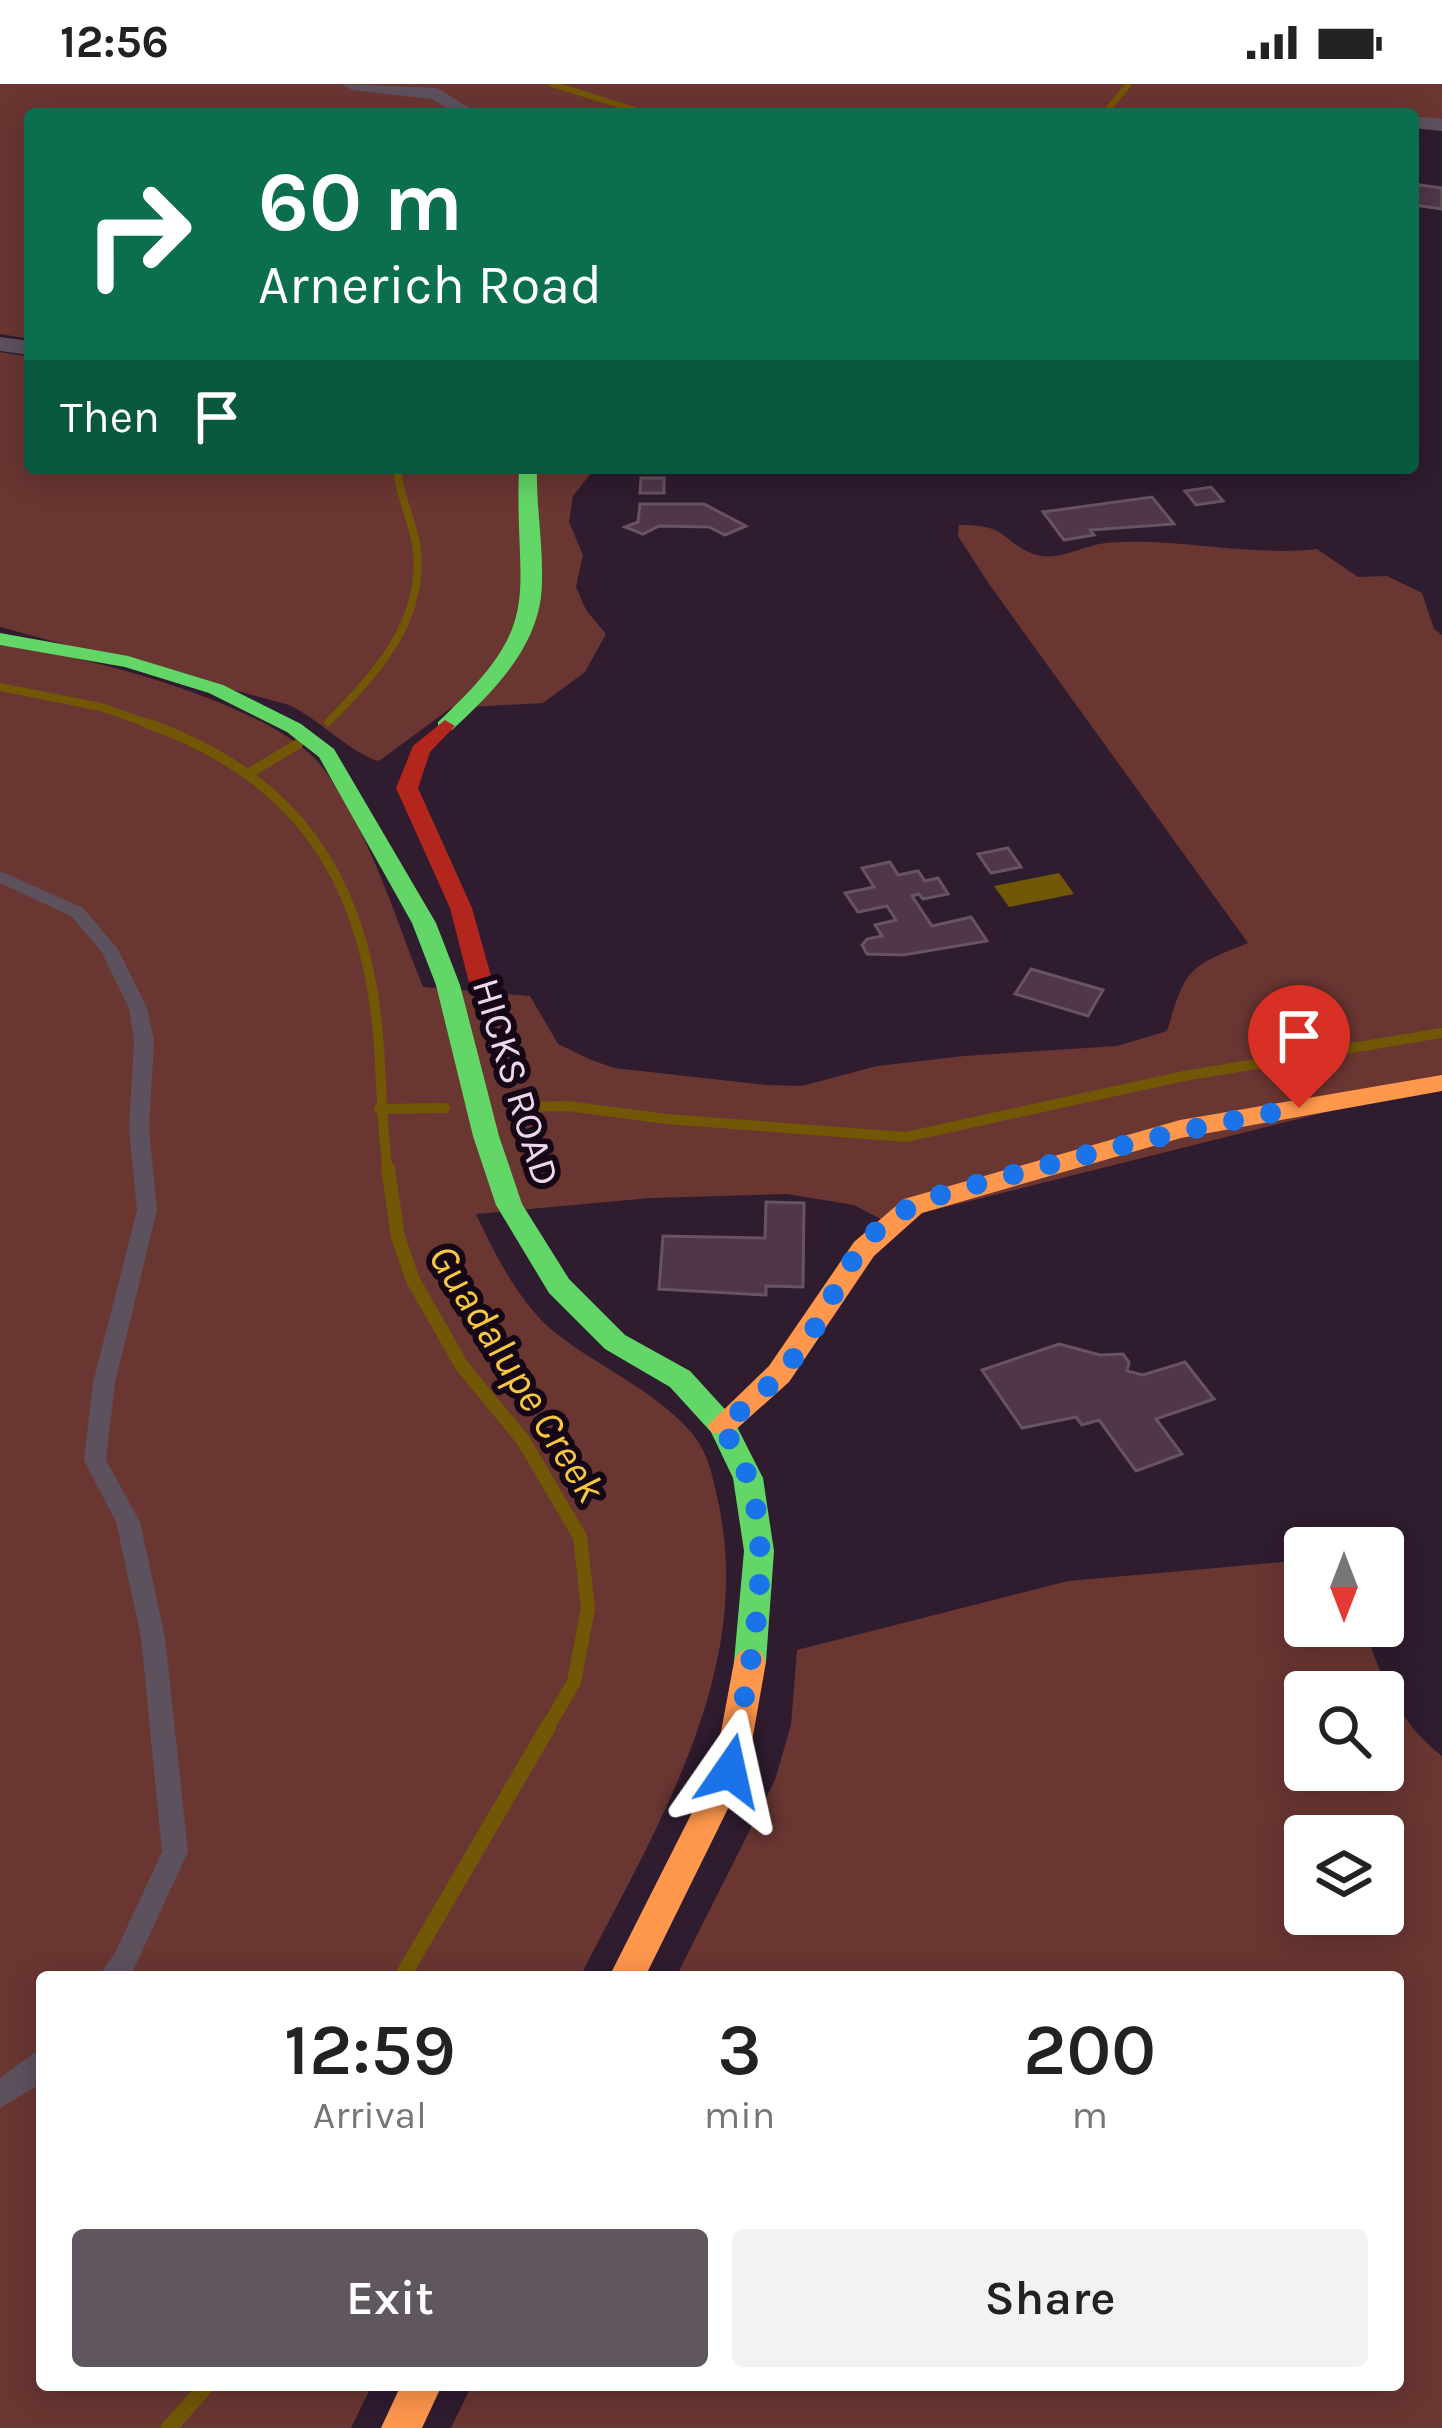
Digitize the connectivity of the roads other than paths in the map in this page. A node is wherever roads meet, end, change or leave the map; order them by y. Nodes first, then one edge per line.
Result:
1 (352, 84) edge
2 (460, 108) edge
3 (528, 474) edge
4 (0, 639) edge
5 (0, 876) edge
6 (490, 1023) dead end
7 (1442, 1083) edge
8 (511, 1115) dead end
9 (488, 1140) junction
10 (722, 1425) junction
11 (117, 1971) edge
12 (630, 1971) edge
13 (36, 2068) edge
14 (0, 2094) edge
15 (419, 2391) edge
16 (400, 2428) edge

1 - 2 street
3 - 6 street
4 - 9 street, HICKS ROAD
5 - 11 lane
7 - 10 street
8 - 9 street
9 - 10 street, HICKS ROAD
10 - 12 street, HICKS ROAD
13 - 14 lane
15 - 16 street

